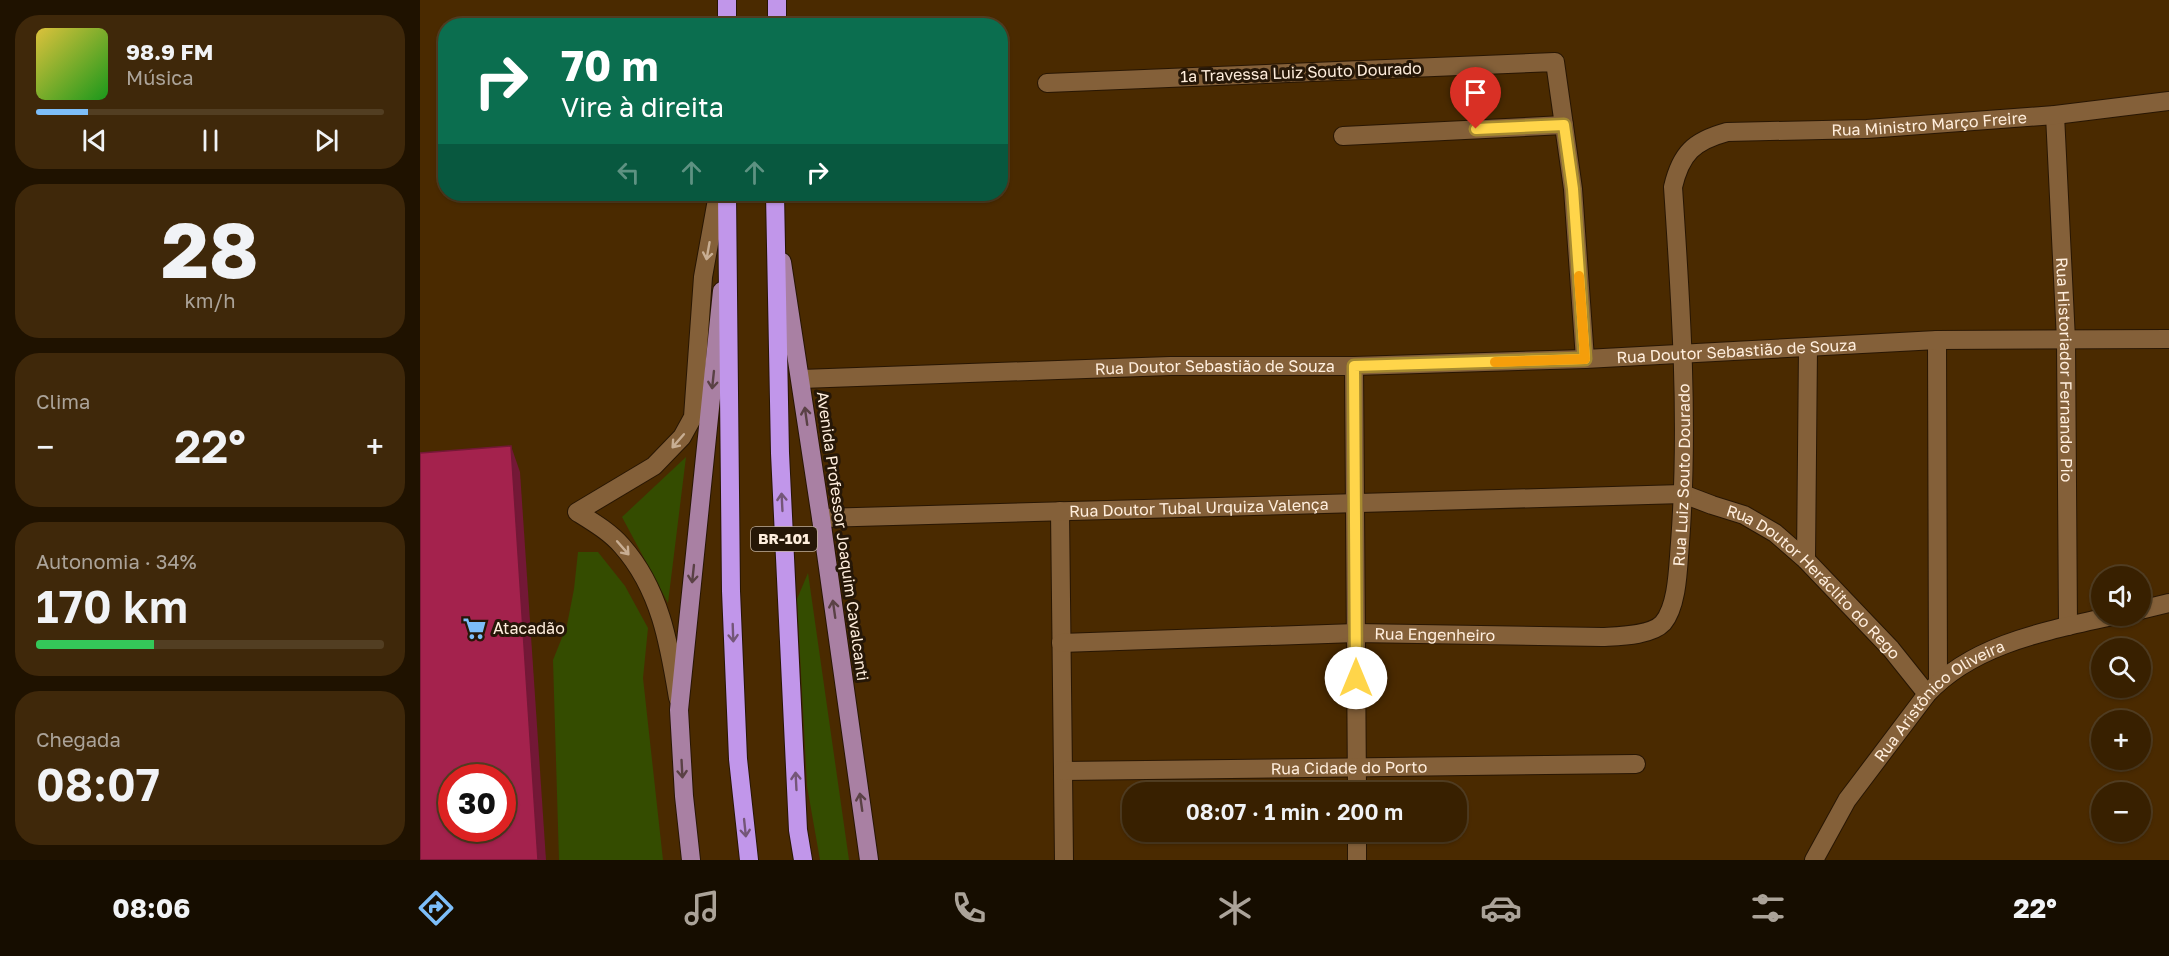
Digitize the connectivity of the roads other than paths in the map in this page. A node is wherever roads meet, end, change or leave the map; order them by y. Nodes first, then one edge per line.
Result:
1 (727, 0) edge
2 (777, 0) edge
3 (727, 18) edge
4 (777, 18) edge
5 (1047, 82) dead end
6 (2169, 101) edge
7 (2055, 115) junction
8 (1564, 125) junction
9 (1342, 136) dead end
10 (1692, 148) joint
11 (717, 201) edge
12 (727, 201) edge
13 (775, 201) edge
14 (775, 217) junction
15 (727, 239) junction
16 (2169, 339) edge
17 (1937, 340) junction
18 (2066, 340) junction
19 (1808, 347) junction
20 (1683, 354) junction
21 (1585, 359) junction
22 (1354, 366) junction
23 (801, 379) junction
24 (1683, 494) junction
25 (1355, 503) junction
26 (1060, 511) junction
27 (821, 518) junction
28 (1806, 560) junction
29 (2169, 603) edge
30 (2151, 607) edge
31 (2091, 621) edge
32 (1662, 624) joint
33 (2068, 626) junction
34 (1356, 633) junction
35 (1061, 643) junction
36 (1933, 688) junction
37 (680, 710) junction
38 (1636, 764) dead end
39 (1356, 768) junction
40 (1063, 771) junction
41 (1357, 782) edge
42 (1357, 842) edge
43 (691, 860) edge
44 (749, 860) edge
45 (803, 860) edge
46 (869, 860) edge
47 (1064, 860) edge
48 (1357, 860) edge
49 (1814, 860) edge

1 - 3 highway
2 - 4 highway
5 - 8 street, 1ª Travessa Luiz Souto Dourado
6 - 7 street, Rua Ministro Março Freire
7 - 10 street, Rua Ministro Março Freire
7 - 18 street, Rua Historiador Fernando Pio
8 - 9 street
8 - 21 street
10 - 20 street, Rua Luiz Souto Dourado
11 -> 37 street
12 - 15 highway, BR-101
13 - 14 highway, Avenida Professor Joaquim Cavalcanti / BR-101
14 - 23 main road, Avenida Professor Joaquim Cavalcanti
45 -> 14 highway, Avenida Professor Joaquim Cavalcanti / BR-101
15 -> 37 main road
15 -> 44 highway, BR-101
16 - 18 street, Rua Doutor Sebastião de Souza
17 - 18 street, Rua Doutor Sebastião de Souza
17 - 19 street, Rua Doutor Sebastião de Souza
17 - 36 street
18 - 33 street, Rua Historiador Fernando Pio
19 - 20 street, Rua Doutor Sebastião de Souza
19 - 28 street
20 - 21 street, Rua Doutor Sebastião de Souza
20 - 24 street, Rua Luiz Souto Dourado
21 - 22 street, Rua Doutor Sebastião de Souza
22 - 23 street, Rua Doutor Sebastião de Souza
22 - 25 street
27 -> 23 main road, Avenida Professor Joaquim Cavalcanti
24 - 25 street, Rua Doutor Tubal Urquiza Valença
24 - 28 street, Rua Doutor Heráclito do Rego
24 - 32 street, Rua Luiz Souto Dourado
25 - 26 street, Rua Doutor Tubal Urquiza Valença
25 - 34 street
26 - 27 street, Rua Doutor Tubal Urquiza Valença
26 - 35 street
46 -> 27 main road, Avenida Professor Joaquim Cavalcanti
28 - 36 street, Rua Doutor Heráclito do Rego
29 - 30 street
31 - 33 street, Rua Aristônico Oliveira
32 - 34 street, Rua Engenheiro
33 - 36 street, Rua Aristônico Oliveira
34 - 35 street, Rua Engenheiro
34 - 39 street
35 - 40 street
36 - 49 street, Rua Aristônico Oliveira
37 -> 43 main road
38 - 39 street, Rua Cidade do Porto
39 - 40 street, Rua Cidade do Porto
39 - 41 street
40 - 47 street
42 - 48 street

